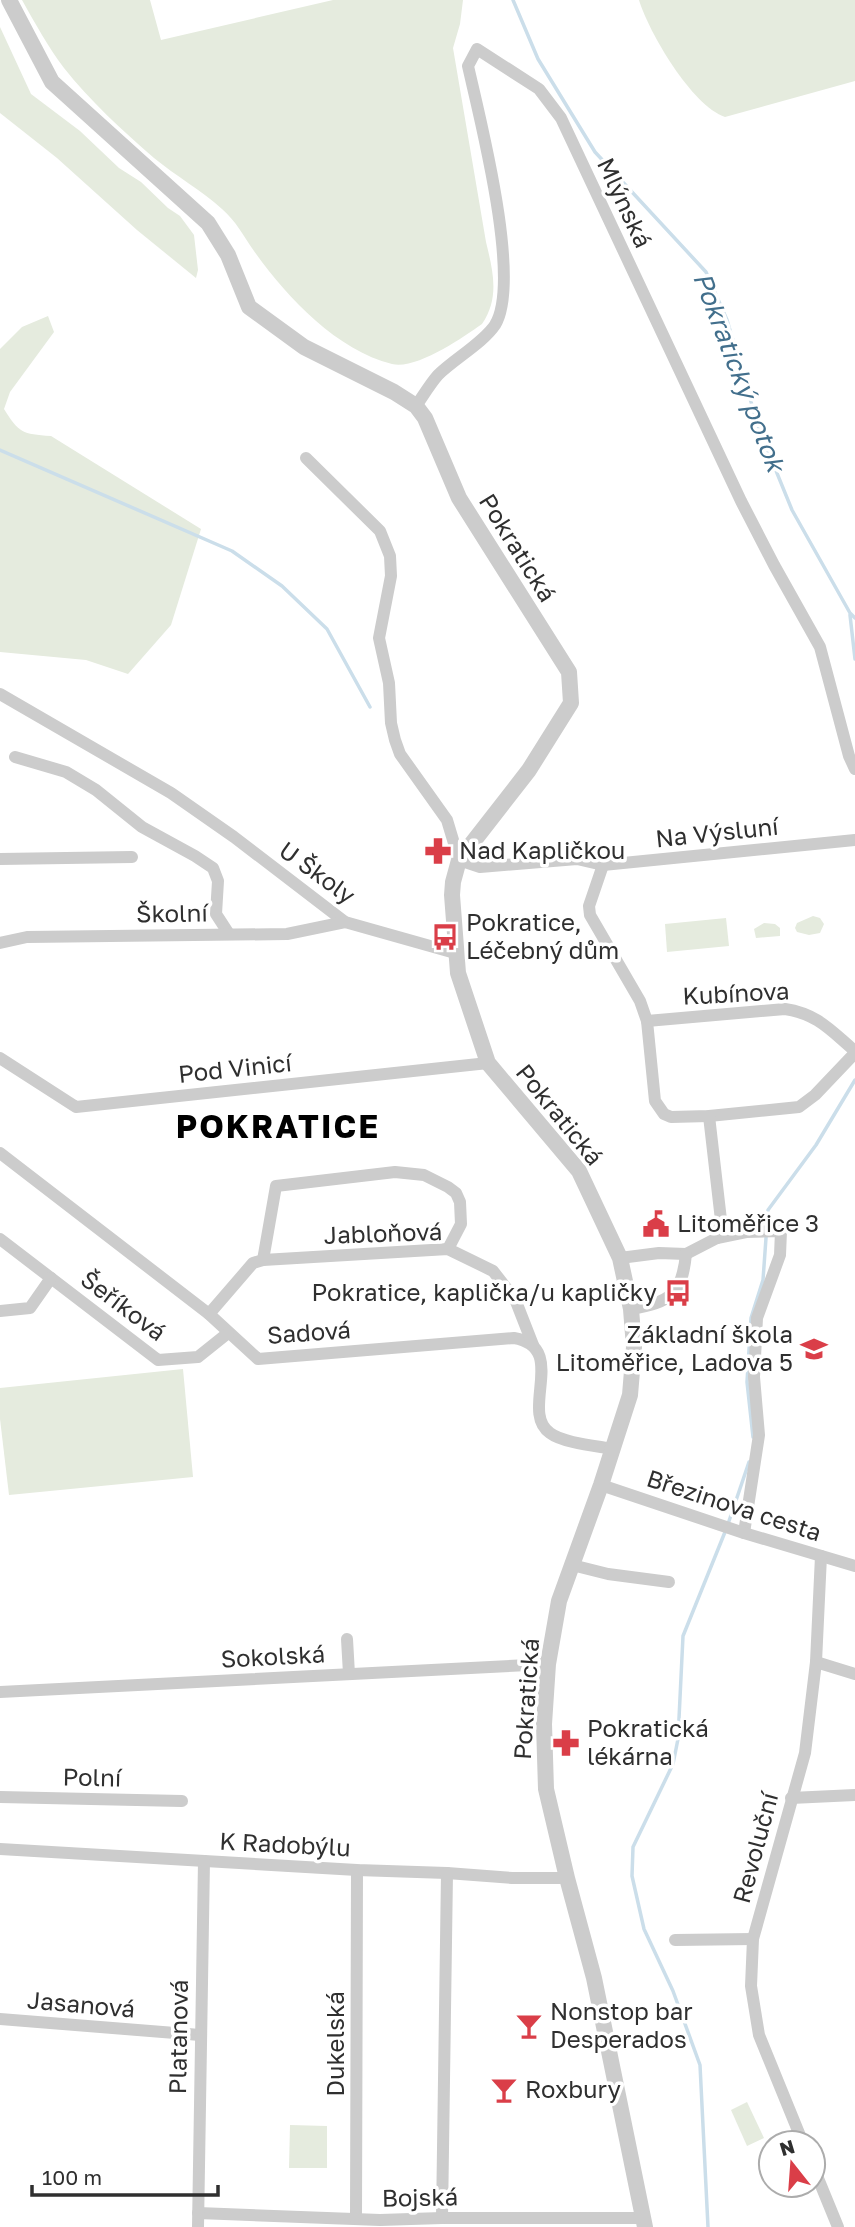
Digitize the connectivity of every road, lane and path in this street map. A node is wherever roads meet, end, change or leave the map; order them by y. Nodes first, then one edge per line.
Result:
1 (9, 0) edge
2 (416, 406) junction
3 (306, 458) dead end
4 (0, 694) edge
5 (15, 757) dead end
6 (855, 769) edge
7 (855, 840) edge
8 (132, 857) dead end
9 (0, 859) edge
10 (459, 860) junction
11 (603, 865) junction
12 (345, 922) junction
13 (229, 934) junction
14 (0, 943) edge
15 (455, 953) junction
16 (647, 1021) junction
17 (855, 1052) edge
18 (0, 1058) edge
19 (488, 1063) junction
20 (709, 1116) junction
21 (0, 1153) edge
22 (717, 1238) junction
23 (0, 1239) edge
24 (448, 1249) junction
25 (686, 1254) junction
26 (620, 1258) junction
27 (263, 1260) junction
28 (51, 1278) junction
29 (631, 1309) junction
30 (0, 1311) edge
31 (209, 1314) junction
32 (228, 1333) junction
33 (533, 1345) junction
34 (613, 1449) junction
35 (601, 1485) junction
36 (744, 1533) junction
37 (821, 1556) junction
38 (572, 1565) junction
39 (855, 1566) edge
40 (669, 1582) dead end
41 (347, 1639) dead end
42 (816, 1662) junction
43 (548, 1664) junction
44 (348, 1674) junction
45 (855, 1674) edge
46 (0, 1692) edge
47 (855, 1795) edge
48 (0, 1797) edge
49 (791, 1798) junction
50 (182, 1801) dead end
51 (3, 1847) edge
52 (204, 1861) junction
53 (356, 1870) junction
54 (447, 1872) junction
55 (567, 1878) junction
56 (753, 1939) junction
57 (675, 1940) dead end
58 (0, 2019) edge
59 (200, 2035) junction
60 (797, 2129) edge
61 (827, 2199) edge
62 (198, 2213) junction
63 (442, 2218) junction
64 (356, 2219) junction
65 (643, 2223) edge
66 (380, 2224) edge
67 (198, 2227) edge
68 (838, 2227) edge

1 - 2 street
2 - 6 street, Mlýnská
2 - 10 street, Pokratická
3 - 10 street
4 - 12 street, U Školy
5 - 13 street
7 - 11 street, Na Výsluní
8 - 9 street
10 - 11 street, Na Výsluní
10 - 15 street, Pokratická
11 - 16 street, Kubínova
12 - 13 street, Školní
12 - 15 street, U Školy
13 - 14 street, Školní
15 - 19 street, Pokratická
16 - 17 street, Kubínova
16 - 20 street, Kubínova
17 - 20 street, Kubínova
18 - 19 street, Pod Vinicí
19 - 26 street, Pokratická
20 - 22 street
21 - 31 street, Sadová
22 - 25 street
22 - 36 street
23 - 28 street, Šeříková
24 - 27 street, Jabloňová
24 - 27 street
24 - 33 street, Jabloňová
25 - 26 street
25 - 29 street
26 - 29 street, Pokratická
27 - 31 street
28 - 30 street
28 - 32 street, Šeříková
29 - 34 street, Pokratická
31 - 32 street, Sadová
32 - 33 street, Sadová
33 - 34 street
34 - 35 street, Pokratická
35 - 36 street, Březinova cesta
35 - 38 street, Pokratická
36 - 37 street, Březinova cesta
37 - 39 street, Březinova cesta
37 - 42 street, Revoluční
38 - 40 street
38 - 43 street, Pokratická
41 - 44 street
42 - 45 street
42 - 49 street, Revoluční
43 - 44 street, Sokolská
43 - 55 street, Pokratická
44 - 46 street, Sokolská
47 - 49 street
48 - 50 street, Polní
49 - 56 street, Revoluční
51 - 52 street, K Radobýlu
52 - 53 street, K Radobýlu
52 - 59 street, Platanová
53 - 54 street, K Radobýlu
53 - 64 street, Dukelská
54 - 55 street, K Radobýlu
54 - 63 street
55 - 65 street, Pokratická
56 - 57 street
56 - 60 street, Revoluční
58 - 59 street, Jasanová
59 - 62 street, Platanová
61 - 68 street
62 - 64 street, Bojská
62 - 67 street, Platanová
63 - 65 street, Bojská
63 - 66 street, Bojská
64 - 66 street, Bojská

